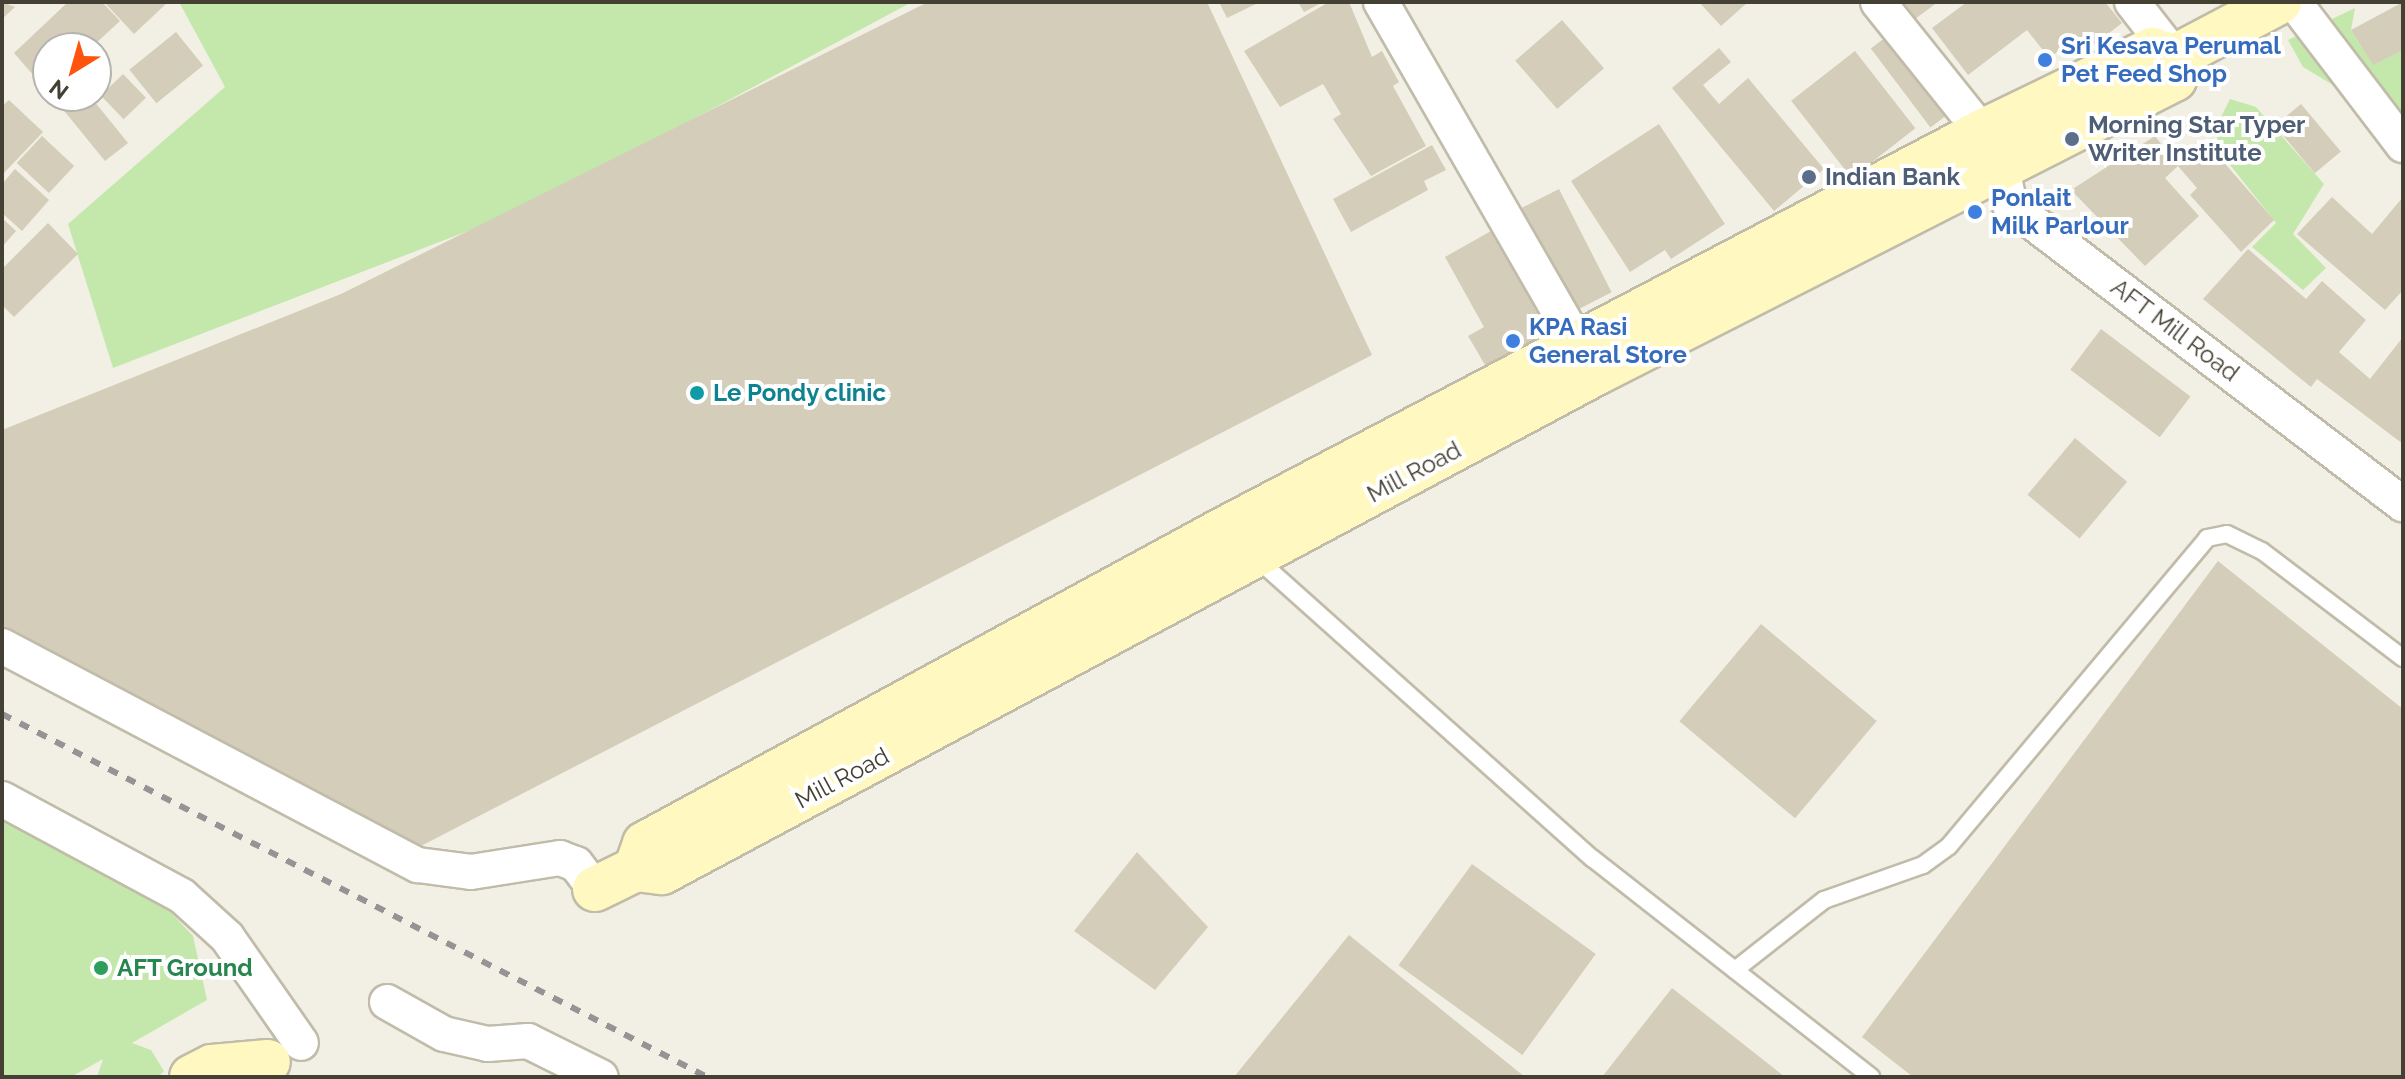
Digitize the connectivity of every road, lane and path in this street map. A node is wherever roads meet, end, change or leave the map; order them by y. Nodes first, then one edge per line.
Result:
1 (1381, 2) edge
2 (1878, 2) edge
3 (2132, 2) edge
4 (2279, 2) edge
5 (2294, 2) edge
6 (2175, 57) junction
7 (2403, 145) edge
8 (1991, 148) junction
9 (1586, 360) junction
10 (2403, 504) edge
11 (1240, 543) junction
12 (2, 646) edge
13 (2403, 658) edge
14 (2, 799) edge
15 (595, 889) joint
16 (1735, 970) junction
17 (387, 1002) dead end
18 (301, 1043) dead end
19 (192, 1077) edge
20 (260, 1077) edge
21 (601, 1077) edge
22 (1871, 1077) edge

1 - 9 street
2 - 8 street
3 - 6 street
4 - 6 main road
5 - 7 street
6 - 8 main road, Mill Road
8 - 9 main road, Mill Road
8 - 10 street, AFT Mill Road
9 - 11 main road, Mill Road
11 - 15 main road, Mill Road
11 - 16 lane
12 - 15 street
13 - 16 lane
14 - 18 street
16 - 22 lane
17 - 21 street
19 - 20 main road

